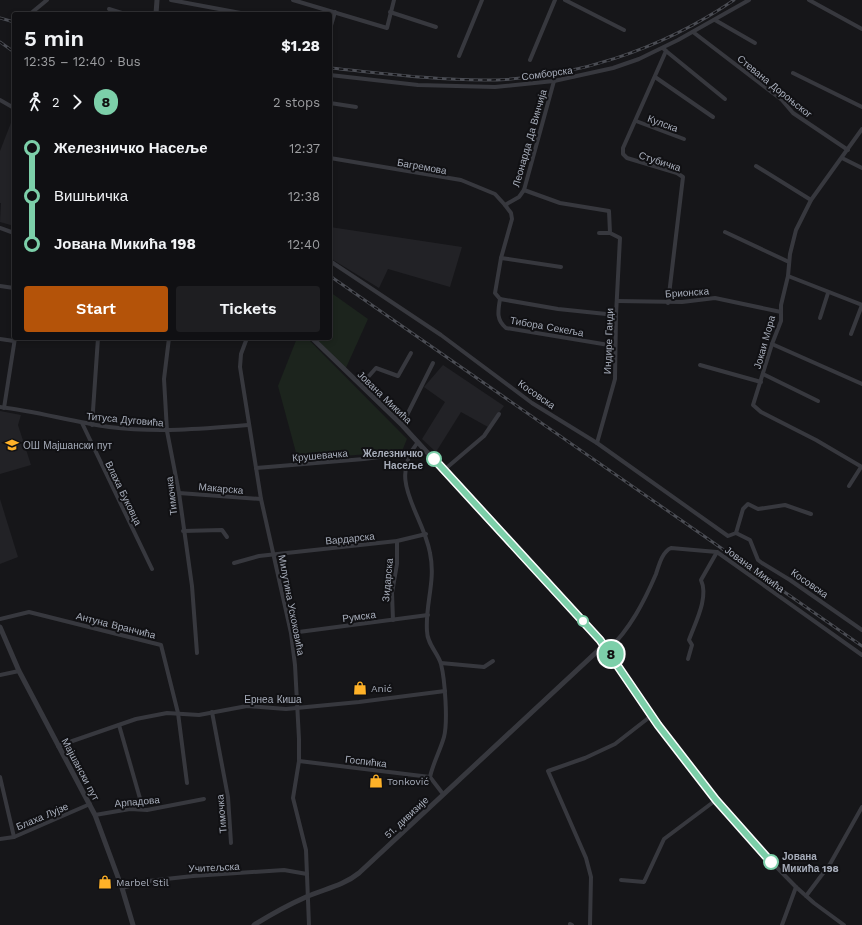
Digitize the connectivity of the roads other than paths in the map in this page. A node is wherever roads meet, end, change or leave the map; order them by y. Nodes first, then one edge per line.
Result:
1 (47, 0) edge
2 (157, 0) edge
3 (171, 0) edge
4 (293, 0) edge
5 (394, 0) edge
6 (482, 0) edge
7 (555, 0) edge
8 (565, 0) edge
9 (749, 0) edge
10 (809, 0) edge
11 (109, 9) dead end
12 (32, 12) edge
13 (119, 12) edge
14 (156, 12) edge
15 (235, 12) edge
16 (336, 12) junction
17 (390, 12) junction
18 (715, 20) junction
19 (332, 23) edge
20 (436, 27) dead end
21 (862, 29) edge
22 (624, 30) dead end
23 (692, 32) junction
24 (755, 43) dead end
25 (664, 50) junction
26 (458, 56) dead end
27 (530, 60) dead end
28 (793, 73) dead end
29 (332, 75) edge
30 (654, 77) junction
31 (554, 81) junction
32 (725, 98) dead end
33 (0, 100) edge
34 (332, 103) edge
35 (12, 107) edge
36 (356, 107) dead end
37 (862, 107) edge
38 (713, 117) dead end
39 (636, 122) junction
40 (862, 129) edge
41 (684, 139) dead end
42 (848, 150) junction
43 (332, 158) edge
44 (842, 158) junction
45 (756, 166) dead end
46 (862, 168) edge
47 (524, 190) junction
48 (810, 200) junction
49 (505, 205) junction
50 (0, 228) edge
51 (12, 232) edge
52 (599, 232) dead end
53 (725, 232) dead end
54 (610, 233) junction
55 (501, 258) junction
56 (332, 262) edge
57 (789, 262) junction
58 (562, 267) dead end
59 (788, 276) junction
60 (0, 286) edge
61 (12, 288) edge
62 (828, 293) junction
63 (500, 299) junction
64 (617, 300) junction
65 (668, 302) junction
66 (862, 305) edge
67 (781, 312) junction
68 (616, 315) junction
69 (820, 318) dead end
70 (851, 334) dead end
71 (0, 339) edge
72 (12, 340) edge
73 (15, 340) edge
74 (98, 340) edge
75 (169, 340) edge
76 (246, 340) edge
77 (314, 340) edge
78 (772, 344) junction
79 (615, 346) junction
80 (411, 353) dead end
81 (433, 363) dead end
82 (700, 365) dead end
83 (763, 374) junction
84 (761, 382) junction
85 (862, 384) edge
86 (361, 385) junction
87 (818, 401) dead end
88 (2, 407) edge
89 (500, 414) dead end
90 (82, 423) junction
91 (92, 425) junction
92 (249, 425) junction
93 (402, 425) junction
94 (167, 431) junction
95 (418, 442) junction
96 (597, 443) junction
97 (409, 453) junction
98 (862, 467) edge
99 (256, 468) junction
100 (444, 470) junction
101 (850, 486) dead end
102 (179, 493) junction
103 (262, 499) junction
104 (811, 514) dead end
105 (183, 531) junction
106 (736, 533) junction
107 (426, 534) junction
108 (228, 537) dead end
109 (397, 541) junction
110 (717, 552) junction
111 (274, 555) junction
112 (234, 563) dead end
113 (152, 569) dead end
114 (428, 614) junction
115 (0, 619) edge
116 (393, 620) junction
117 (0, 627) edge
118 (862, 630) edge
119 (291, 633) junction
120 (606, 648) junction
121 (197, 652) dead end
122 (862, 655) edge
123 (688, 658) dead end
124 (493, 661) dead end
125 (441, 663) junction
126 (19, 671) junction
127 (0, 675) edge
128 (445, 691) junction
129 (299, 707) junction
130 (212, 712) junction
131 (178, 713) junction
132 (651, 716) junction
133 (119, 725) junction
134 (58, 746) junction
135 (299, 761) junction
136 (0, 777) edge
137 (430, 778) junction
138 (187, 783) dead end
139 (443, 794) junction
140 (204, 799) dead end
141 (716, 800) junction
142 (90, 804) junction
143 (862, 807) edge
144 (143, 809) junction
145 (96, 815) junction
146 (14, 836) junction
147 (0, 839) edge
148 (231, 843) dead end
149 (307, 874) junction
150 (621, 880) dead end
151 (796, 887) junction
152 (122, 888) junction
153 (806, 896) junction
154 (307, 897) junction
155 (133, 925) edge
156 (254, 925) edge
157 (309, 925) edge
158 (590, 925) edge
159 (782, 925) edge
160 (844, 925) edge

1 - 12 street
2 - 14 street
3 - 15 street
4 - 16 street
5 - 17 street
6 - 26 street
7 - 27 street
8 - 22 street
9 - 18 street, Сомборска
10 - 21 street
11 - 13 street
16 - 17 street
16 - 19 street
17 - 20 street
18 - 23 street, Сомборска
18 - 24 street
23 - 25 street, Сомборска
23 - 42 street, Стевана Дороњског
25 - 30 street, Стубичка
25 - 31 street, Сомборска
25 - 32 street
28 - 37 street
29 - 31 street, Сомборска
30 - 38 street
30 - 39 street, Стубичка
31 - 47 street, Леонарда Да Винчија
33 - 35 street
34 - 36 street
39 - 41 street, Кулска
39 - 65 street, Стубичка
40 - 42 street, Јокаи Мора
42 - 44 street, Јокаи Мора
43 - 49 street, Багремова
44 - 46 street
44 - 48 street, Јокаи Мора
45 - 48 street
47 - 49 street, Леонарда Да Винчија
47 - 54 street
48 - 57 street, Јокаи Мора
49 - 55 street
50 - 51 street
52 - 54 street
53 - 57 street
54 - 64 street, Индире Ганди
55 - 58 street
55 - 63 street
56 - 96 street, Косовска
57 - 59 street, Јокаи Мора
59 - 62 street
59 - 67 street, Јокаи Мора
60 - 61 street
62 - 66 street
62 - 69 street
63 - 68 street
63 - 79 street, Тибора Секеља
64 - 65 street, Брионска
64 - 68 street, Индире Ганди
65 - 67 street, Брионска
66 - 70 street
67 - 78 street, Јокаи Мора
68 - 79 street, Индире Ганди
71 - 72 street
73 - 88 street
74 - 91 street
75 - 94 street, Тимочка
76 - 92 street, Милутина Ускоковића
77 - 86 street, Јована Микића
78 - 83 street, Јокаи Мора
78 - 85 street
79 - 96 street, Индире Ганди
80 - 86 street
81 - 93 street
82 - 84 street
83 - 84 street, Јокаи Мора
83 - 87 street
84 - 98 street, Јокаи Мора
86 - 93 street, Јована Микића
88 - 90 street, Титуса Дуговића
89 - 100 street
90 - 91 street, Титуса Дуговића
90 - 113 street, Влаха Буковца
91 - 94 street, Титуса Дуговића
92 - 94 street, Титуса Дуговића
92 - 99 street, Милутина Ускоковића
93 - 95 street, Јована Микића
94 - 102 street, Тимочка
95 - 97 street
95 - 100 street, Јована Микића
96 - 106 street, Косовска
97 - 99 street, Крушевачка
97 - 107 street
98 - 101 street
99 - 103 street, Милутина Ускоковића
100 - 120 street, Јована Микића
102 - 103 street, Макарска
102 - 105 street, Тимочка
103 - 111 street, Милутина Ускоковића
104 - 106 street
105 - 108 street
105 - 121 street, Тимочка
106 - 118 street, Косовска
107 - 109 street, Вардарска
107 - 114 street
109 - 111 street, Вардарска
109 - 116 street, Зидарска
110 - 120 street, Јована Микића
110 - 122 street, Јована Микића
110 - 123 street
111 - 112 street, Вардарска
111 - 119 street, Милутина Ускоковића
114 - 116 street, Румска
114 - 125 street
115 - 131 street, Антуна Вранчића
116 - 119 street, Румска
117 - 126 street, Мајшански пут
119 - 129 street, Милутина Ускоковића
120 - 132 street, Јована Микића
120 - 139 street, 51. дивизије
124 - 125 street
125 - 128 street
126 - 127 street
126 - 134 street, Мајшански пут
128 - 129 street, Ернеа Киша
128 - 137 street
129 - 130 street, Ернеа Киша
129 - 135 street, Милутина Ускоковића
130 - 131 street, Ернеа Киша
130 - 148 street, Тимочка
131 - 133 street, Ернеа Киша
131 - 138 street, Антуна Вранчића
132 - 141 street, Јована Микића
132 - 158 street
133 - 134 street, Ернеа Киша
133 - 144 street
134 - 142 street, Мајшански пут
135 - 137 street, Госпићка
135 - 149 street, Милутина Ускоковића
136 - 146 street
137 - 139 street
139 - 154 street, 51. дивизије
140 - 144 street, Арпадова
141 - 150 street
141 - 151 street, Јована Микића
142 - 145 street, Мајшански пут
142 - 146 street, Блаха Лујзе
143 - 153 street
144 - 145 street, Арпадова
145 - 152 street, Мајшански пут
146 - 147 street, Блаха Лујзе
149 - 152 street, Учитељска
149 - 154 street, Милутина Ускоковића
151 - 153 street, Јована Микића
151 - 159 street
152 - 155 street, Мајшански пут
153 - 160 street, Јована Микића
154 - 156 street, 51. дивизије
154 - 157 street, Милутина Ускоковића

